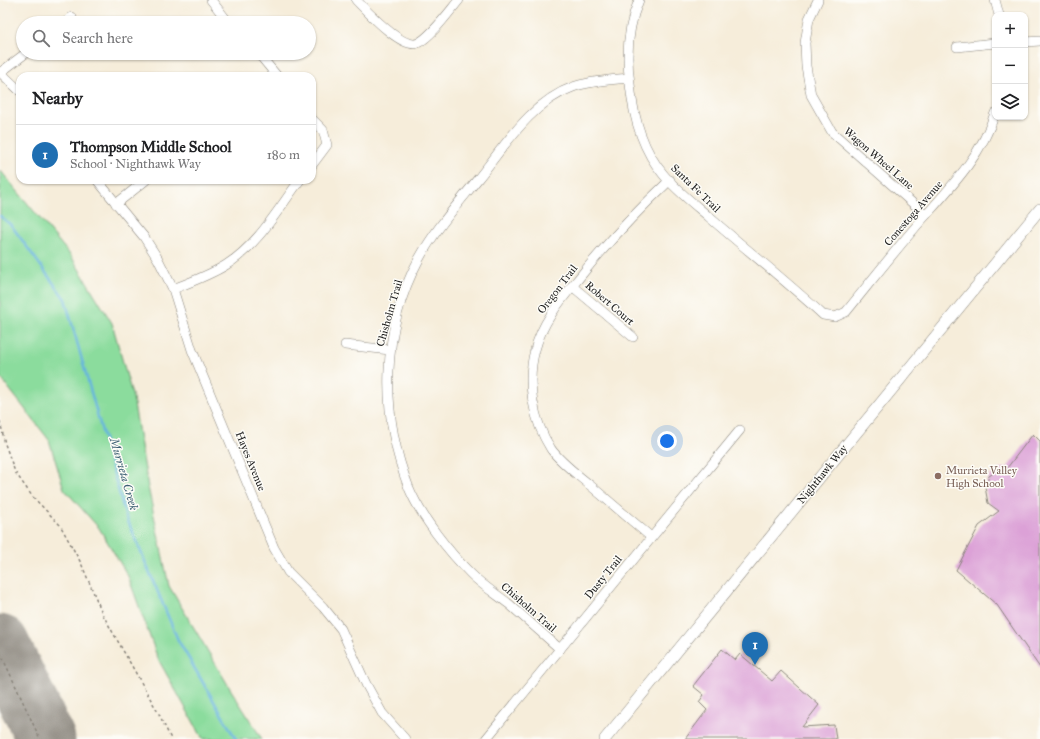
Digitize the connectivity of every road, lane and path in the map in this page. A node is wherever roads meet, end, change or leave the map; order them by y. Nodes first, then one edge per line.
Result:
1 (212, 0) edge
2 (356, 0) edge
3 (459, 0) edge
4 (639, 0) edge
5 (818, 0) edge
6 (996, 0) edge
7 (998, 12) edge
8 (224, 16) edge
9 (1040, 41) edge
10 (1028, 42) edge
11 (992, 44) edge
12 (957, 47) dead end
13 (16, 60) edge
14 (264, 60) edge
15 (0, 72) edge
16 (274, 72) edge
17 (629, 78) junction
18 (16, 87) edge
19 (993, 120) edge
20 (316, 123) edge
21 (316, 160) edge
22 (670, 180) junction
23 (100, 184) edge
24 (141, 184) edge
25 (297, 184) edge
26 (116, 204) junction
27 (1040, 209) edge
28 (926, 215) junction
29 (572, 286) junction
30 (173, 289) junction
31 (835, 318) joint
32 (633, 337) dead end
33 (345, 345) dead end
34 (390, 350) junction
35 (0, 421) edge
36 (740, 430) dead end
37 (651, 537) junction
38 (560, 649) junction
39 (0, 652) edge
40 (40, 739) edge
41 (171, 739) edge
42 (405, 739) edge
43 (486, 739) edge
44 (605, 739) edge

1 - 8 street
2 - 3 street
4 - 17 street, Santa Fe Trail
5 - 28 street, Wagon Wheel Lane
6 - 7 street
9 - 10 street
11 - 12 street
13 - 15 street
14 - 16 street
15 - 18 street
17 - 22 street, Santa Fe Trail
17 - 34 street, Chisholm Trail
19 - 28 street, Conestoga Avenue
20 - 21 street
22 - 29 street, Oregon Trail
22 - 31 street, Santa Fe Trail
23 - 26 street, Hayes Avenue
24 - 26 street
25 - 30 street
26 - 30 street, Hayes Avenue
27 - 44 street, Nighthawk Way
28 - 31 street, Conestoga Avenue
29 - 32 street, Robert Court
29 - 37 street, Oregon Trail
30 - 42 street, Hayes Avenue
33 - 34 street
34 - 38 street, Chisholm Trail
35 - 41 path
36 - 37 street, Dusty Trail
37 - 38 street, Dusty Trail
38 - 43 street, Dusty Trail
39 - 40 path

